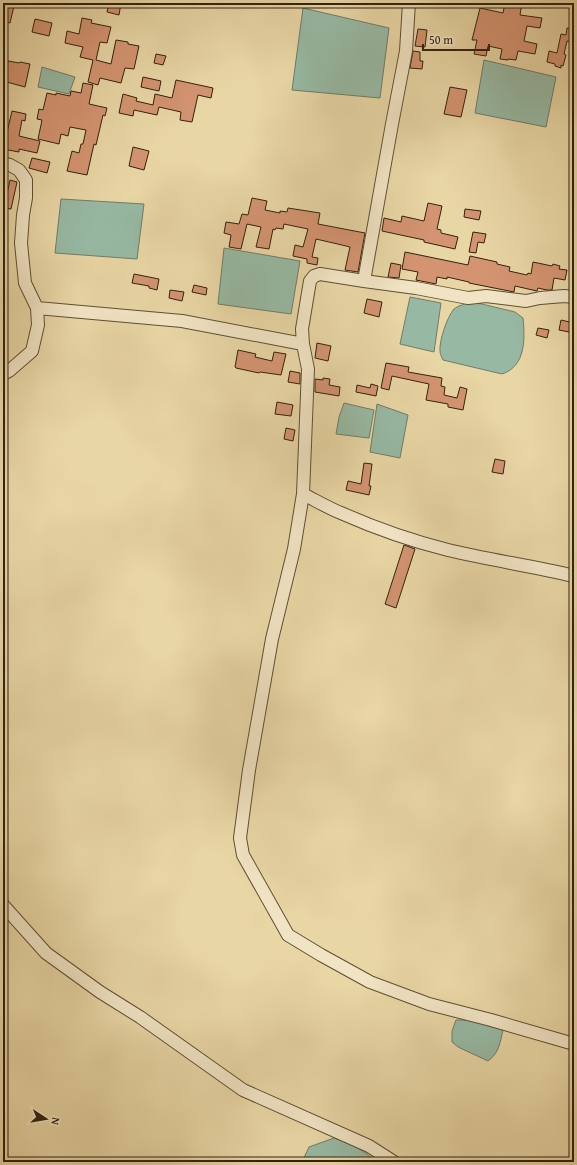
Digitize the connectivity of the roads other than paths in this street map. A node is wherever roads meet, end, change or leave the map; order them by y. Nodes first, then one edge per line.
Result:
1 (409, 3) edge
2 (3, 163) edge
3 (364, 281) junction
4 (574, 297) edge
5 (37, 308) junction
6 (303, 344) junction
7 (3, 374) edge
8 (303, 494) junction
9 (574, 576) edge
10 (3, 905) edge
11 (574, 1044) edge
12 (394, 1162) edge

1 - 3 street
2 - 5 street
3 - 4 street
3 - 6 street
5 - 6 street
5 - 7 street
6 - 8 street
8 - 9 street
8 - 11 street
10 - 12 street

